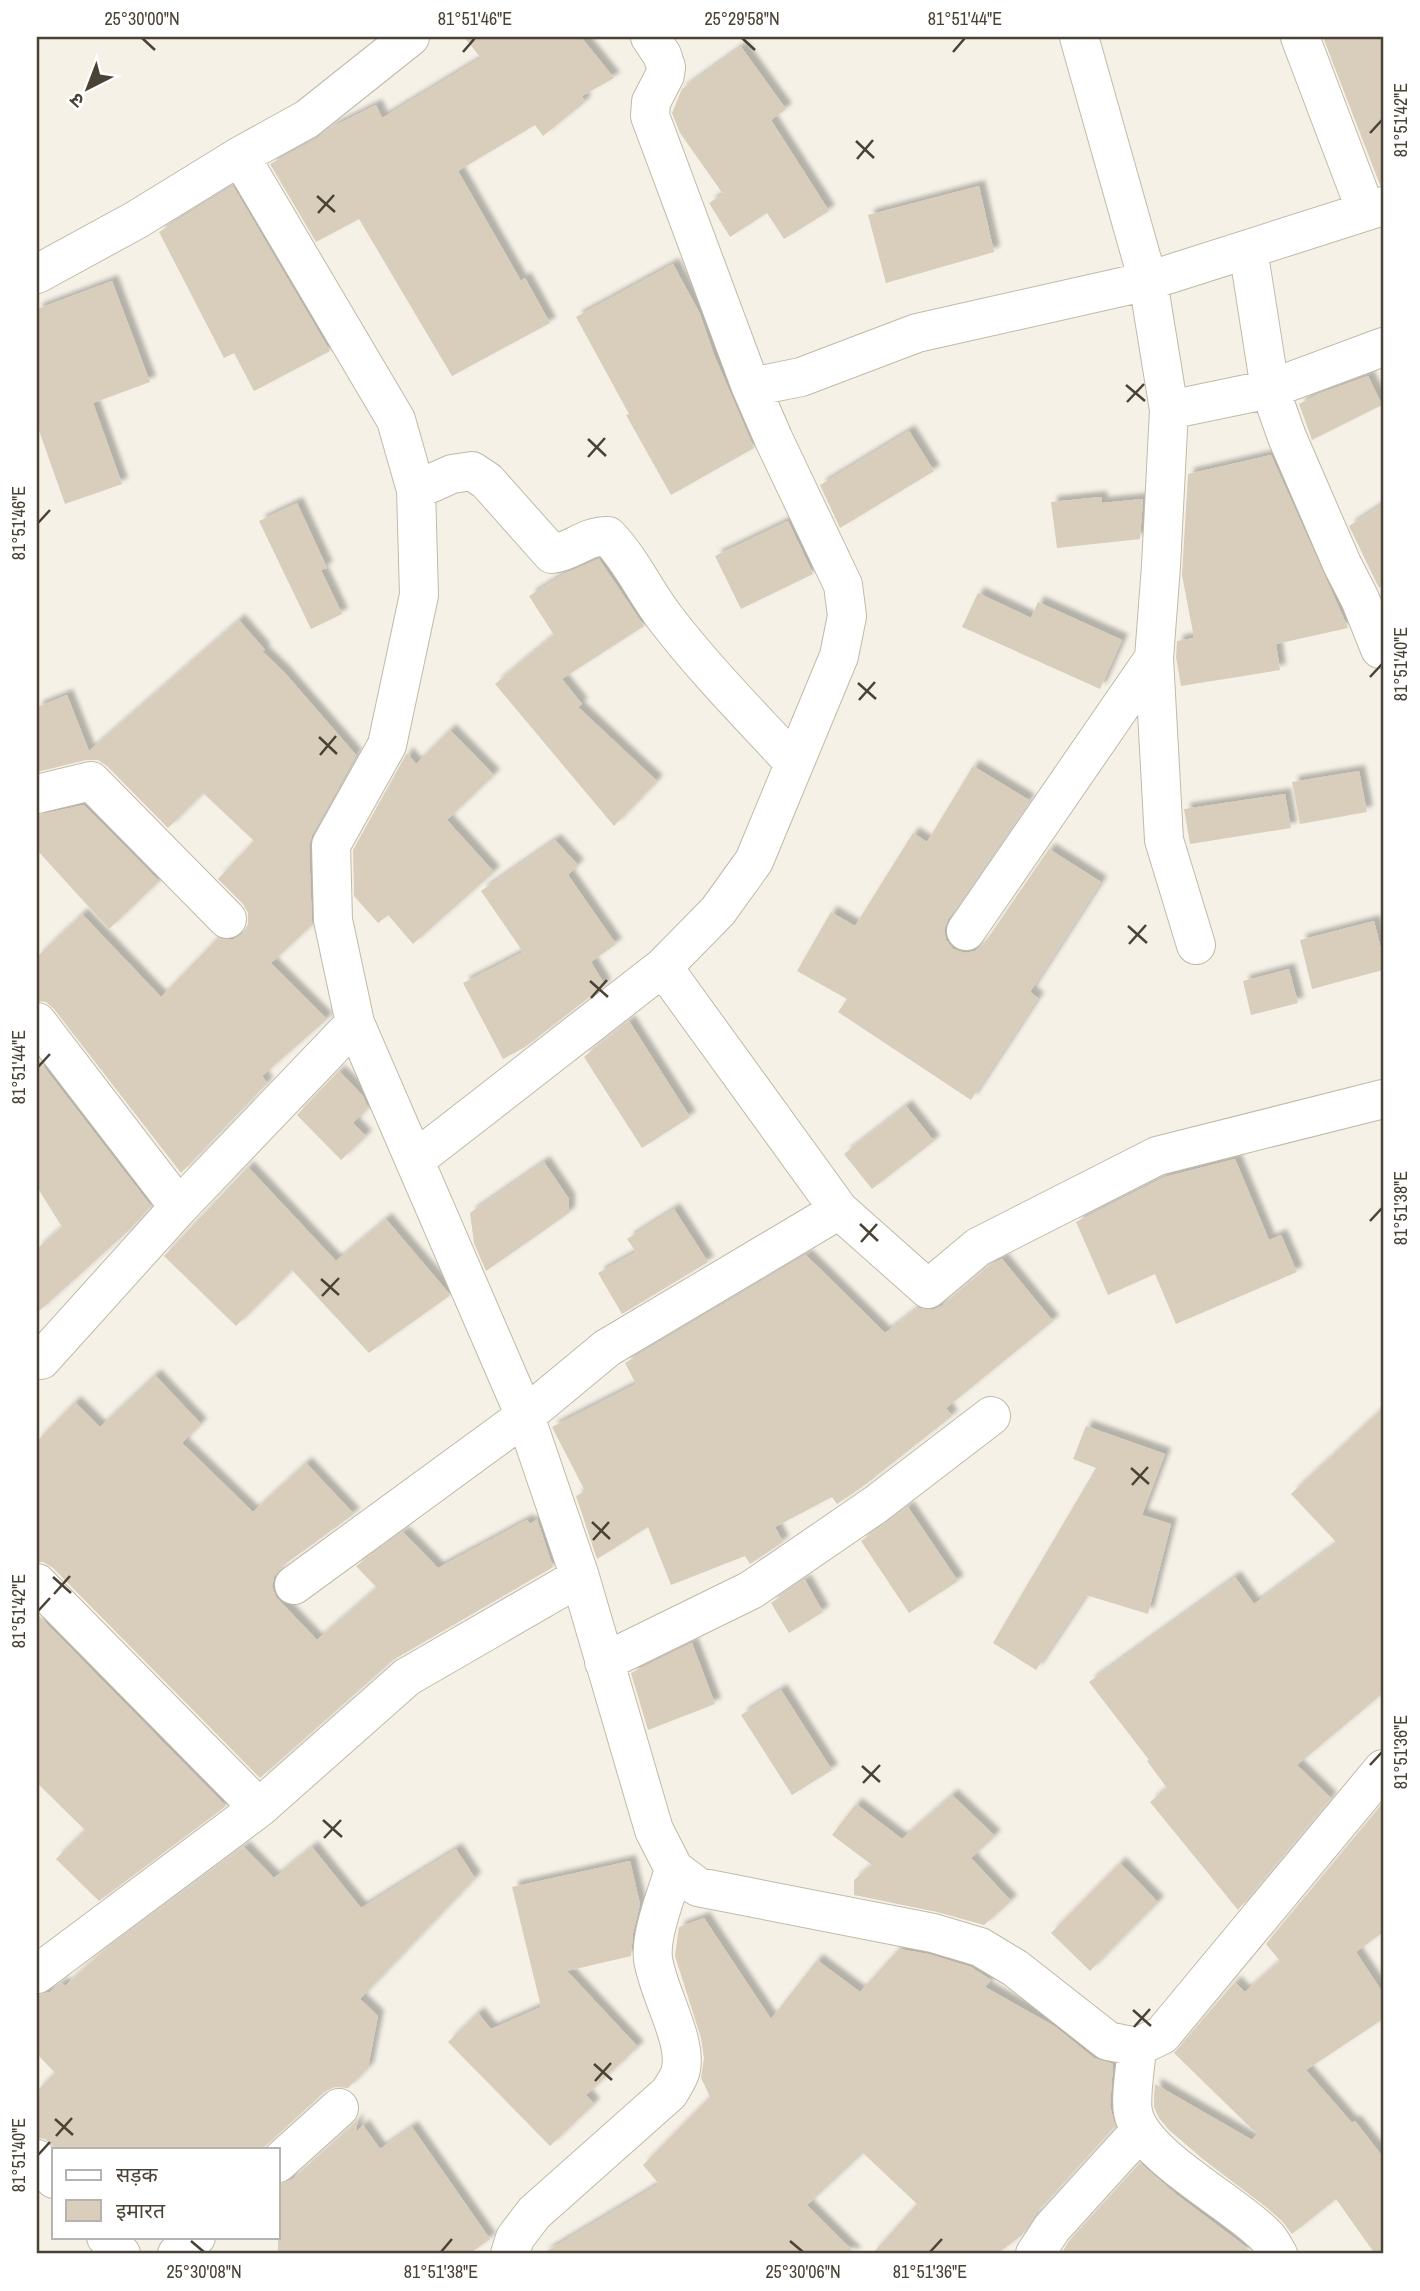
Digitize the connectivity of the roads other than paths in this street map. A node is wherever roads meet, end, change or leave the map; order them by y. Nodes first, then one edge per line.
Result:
1 (410, 37) edge
2 (650, 37) edge
3 (1079, 37) edge
4 (1300, 37) edge
5 (240, 156) junction
6 (1374, 209) edge
7 (1248, 249) junction
8 (37, 274) edge
9 (1148, 281) junction
10 (1383, 346) edge
11 (751, 387) junction
12 (1270, 389) junction
13 (1169, 410) junction
14 (416, 490) junction
15 (1380, 649) dead end
16 (1154, 659) junction
17 (794, 763) junction
18 (37, 794) edge
19 (227, 919) dead end
20 (966, 930) dead end
21 (1196, 945) dead end
22 (663, 967) junction
23 (37, 1022) edge
24 (355, 1023) junction
25 (1383, 1100) edge
26 (415, 1160) junction
27 (179, 1207) junction
28 (839, 1210) junction
29 (37, 1353) edge
30 (525, 1416) junction
31 (991, 1416) dead end
32 (580, 1577) junction
33 (37, 1583) edge
34 (294, 1585) dead end
35 (604, 1662) junction
36 (1383, 1769) edge
37 (259, 1808) junction
38 (674, 1869) junction
39 (37, 1974) edge
40 (1137, 2047) junction
41 (339, 2108) dead end
42 (1140, 2131) junction
43 (37, 2159) edge
44 (280, 2161) edge
45 (52, 2177) edge
46 (107, 2238) edge
47 (195, 2238) edge
48 (121, 2254) edge
49 (177, 2254) edge
50 (510, 2254) edge
51 (1035, 2254) edge
52 (1278, 2254) edge

1 - 5 street
2 - 11 street
3 - 9 street
4 - 6 street
5 - 8 street
5 - 14 street
6 - 7 street
7 - 9 street
7 - 12 street
9 - 11 street
9 - 13 street
10 - 12 street
11 - 17 street
12 - 13 street
12 - 15 street
13 - 16 street
14 - 17 street
14 - 24 street
16 - 20 street
16 - 21 street
17 - 22 street
18 - 19 street
22 - 26 street
22 - 28 street
23 - 27 street
24 - 26 street
24 - 27 street
25 - 28 street
26 - 30 street
27 - 29 street
28 - 30 street
30 - 32 street
30 - 34 street
31 - 35 street
32 - 35 street
32 - 37 street
33 - 37 street
35 - 38 street
36 - 40 street
37 - 39 street
38 - 40 street
38 - 50 street
40 - 42 street
41 - 44 street
42 - 51 street
42 - 52 street
43 - 45 street
46 - 48 street
47 - 49 street

